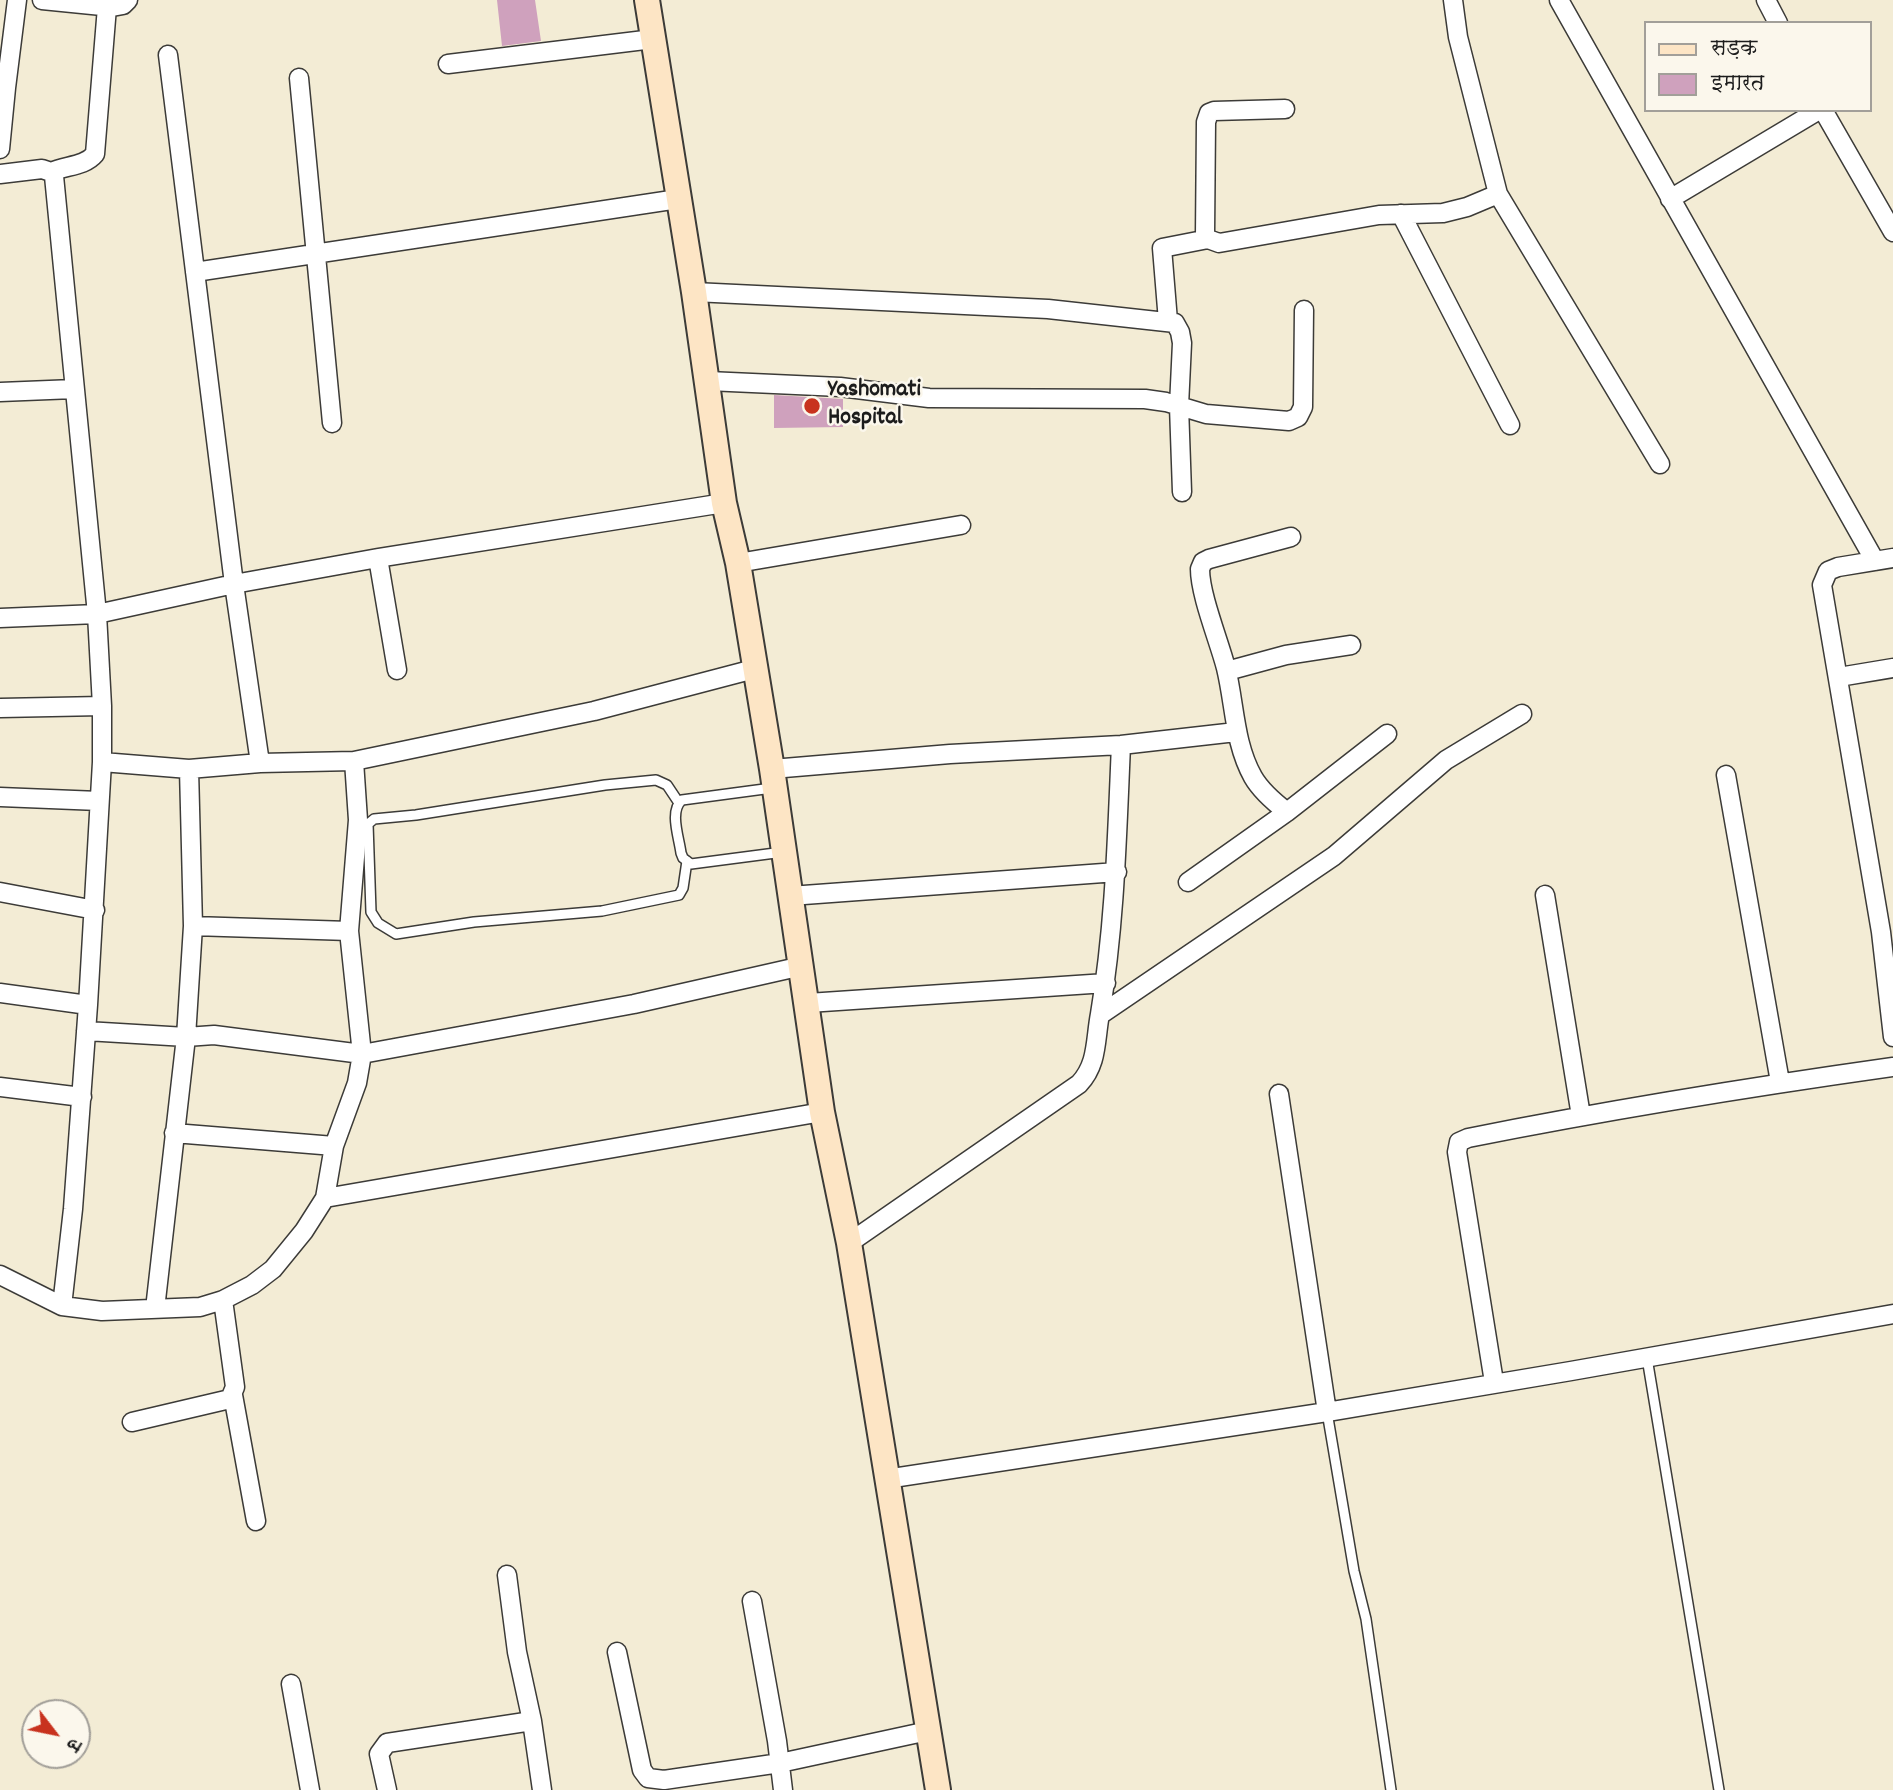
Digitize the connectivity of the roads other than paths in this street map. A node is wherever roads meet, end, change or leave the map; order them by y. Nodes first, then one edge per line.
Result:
1 (17, 0) edge
2 (41, 0) edge
3 (128, 0) edge
4 (647, 0) edge
5 (1454, 0) edge
6 (1559, 0) edge
7 (1766, 0) edge
8 (107, 7) junction
9 (1777, 21) edge
10 (653, 39) junction
11 (169, 55) dead end
12 (447, 64) dead end
13 (299, 78) dead end
14 (3, 88) edge
15 (1285, 109) dead end
16 (1818, 112) edge
17 (1822, 112) edge
18 (0, 149) edge
19 (51, 172) junction
20 (0, 174) edge
21 (1498, 194) junction
22 (678, 199) junction
23 (1670, 199) junction
24 (1401, 214) junction
25 (1893, 232) edge
26 (1208, 239) junction
27 (318, 255) junction
28 (195, 272) junction
29 (694, 292) junction
30 (1304, 310) dead end
31 (1168, 321) junction
32 (708, 381) junction
33 (74, 388) junction
34 (0, 392) edge
35 (1179, 406) junction
36 (332, 423) dead end
37 (1510, 425) dead end
38 (1660, 464) dead end
39 (1182, 492) dead end
40 (724, 503) junction
41 (961, 526) dead end
42 (1292, 537) dead end
43 (377, 558) junction
44 (1893, 558) edge
45 (1875, 561) junction
46 (738, 563) junction
47 (234, 584) junction
48 (97, 614) junction
49 (0, 618) edge
50 (1351, 645) dead end
51 (1893, 668) edge
52 (754, 669) junction
53 (397, 670) dead end
54 (1227, 671) junction
55 (1839, 677) junction
56 (102, 706) junction
57 (0, 708) edge
58 (1522, 714) dead end
59 (1236, 732) junction
60 (1387, 734) dead end
61 (1121, 745) junction
62 (354, 761) junction
63 (102, 762) junction
64 (260, 763) junction
65 (189, 769) junction
66 (1726, 775) dead end
67 (773, 778) junction
68 (0, 797) edge
69 (99, 801) junction
70 (679, 803) junction
71 (1287, 812) junction
72 (783, 852) junction
73 (687, 862) junction
74 (1116, 872) junction
75 (1188, 882) dead end
76 (0, 892) edge
77 (1545, 895) dead end
78 (790, 896) junction
79 (95, 910) junction
80 (193, 926) junction
81 (349, 931) junction
82 (1887, 931) edge
83 (802, 965) junction
84 (1106, 983) junction
85 (0, 993) edge
86 (808, 1003) junction
87 (88, 1005) junction
88 (1100, 1015) junction
89 (86, 1031) junction
90 (186, 1037) junction
91 (1893, 1037) edge
92 (362, 1054) junction
93 (1893, 1067) edge
94 (1780, 1082) junction
95 (0, 1087) edge
96 (1279, 1094) dead end
97 (82, 1097) junction
98 (822, 1112) junction
99 (1581, 1116) junction
100 (174, 1133) junction
101 (334, 1146) junction
102 (325, 1198) junction
103 (849, 1243) junction
104 (0, 1275) edge
105 (223, 1300) junction
106 (62, 1306) junction
107 (155, 1309) junction
108 (1893, 1314) edge
109 (1647, 1358) junction
110 (1494, 1382) junction
111 (233, 1395) junction
112 (1326, 1412) junction
113 (132, 1422) dead end
114 (886, 1479) junction
115 (256, 1521) dead end
116 (507, 1575) dead end
117 (752, 1601) dead end
118 (617, 1652) dead end
119 (291, 1684) dead end
120 (532, 1721) junction
121 (928, 1731) junction
122 (779, 1763) junction
123 (649, 1784) edge
124 (310, 1790) edge
125 (387, 1790) edge
126 (542, 1790) edge
127 (783, 1790) edge
128 (938, 1790) edge
129 (1391, 1790) edge
130 (1719, 1790) edge

1 - 14 street
2 - 8 street
3 - 8 street
4 - 10 main road
5 - 21 street
6 - 23 street
7 - 9 street
8 - 19 street
10 - 12 street
10 - 22 main road
11 - 28 street
13 - 27 street
14 - 18 street
15 - 26 street
16 - 23 street
17 - 25 street
19 - 20 street
19 - 33 street
21 - 24 street
21 - 38 street
22 - 27 street
22 - 29 main road
23 - 45 street
24 - 26 street
24 - 37 street
26 - 31 street
27 - 28 street
27 - 36 street
28 - 47 street
29 - 31 street
29 - 32 main road
30 - 35 street
31 - 35 street
32 - 35 street
32 - 40 main road
33 - 34 street
33 - 48 street
35 - 39 street
40 - 43 street
40 - 46 main road
41 - 46 street
42 - 54 street
43 - 47 street
43 - 53 street
44 - 45 street
45 - 55 street
46 - 52 main road
47 - 48 street
47 - 64 street
48 - 49 street
48 - 56 street
50 - 54 street
51 - 55 street
52 - 62 street
52 - 67 main road
54 - 59 street
55 - 82 street
56 - 57 street
56 - 63 street
58 - 88 street
59 - 61 street
59 - 71 street
60 - 71 street
61 - 67 street
61 - 74 street
62 - 64 street
62 - 81 street
63 - 65 street
63 - 69 street
64 - 65 street
65 - 80 street
66 - 94 street
67 - 70 lane
67 - 72 main road
68 - 69 street
69 - 79 street
70 - 73 lane
70 - 73 lane
71 - 75 street
72 - 73 lane
72 - 78 main road
74 - 78 street
74 - 84 street
76 - 79 street
77 - 99 street
78 - 83 main road
79 - 87 street
80 - 81 street
80 - 90 street
81 - 92 street
82 - 91 street
83 - 86 main road
83 - 92 street
84 - 86 street
84 - 88 street
85 - 87 street
86 - 98 main road
87 - 89 street
88 - 103 street
89 - 90 street
89 - 97 street
90 - 92 street
90 - 100 street
92 - 101 street
93 - 94 street
94 - 99 street
95 - 97 street
96 - 112 street
97 - 106 street
98 - 102 street
98 - 103 main road
99 - 110 street
100 - 101 street
100 - 107 street
101 - 102 street
102 - 105 street
103 - 114 main road
104 - 106 street
105 - 107 street
105 - 111 street
106 - 107 street
108 - 109 street
109 - 110 street
109 - 130 lane
110 - 112 street
111 - 113 street
111 - 115 street
112 - 114 street
112 - 129 lane
114 - 121 main road
116 - 120 street
117 - 122 street
118 - 123 street
119 - 124 street
120 - 125 street
120 - 126 street
121 - 122 street
121 - 128 main road
122 - 123 street
122 - 127 street

